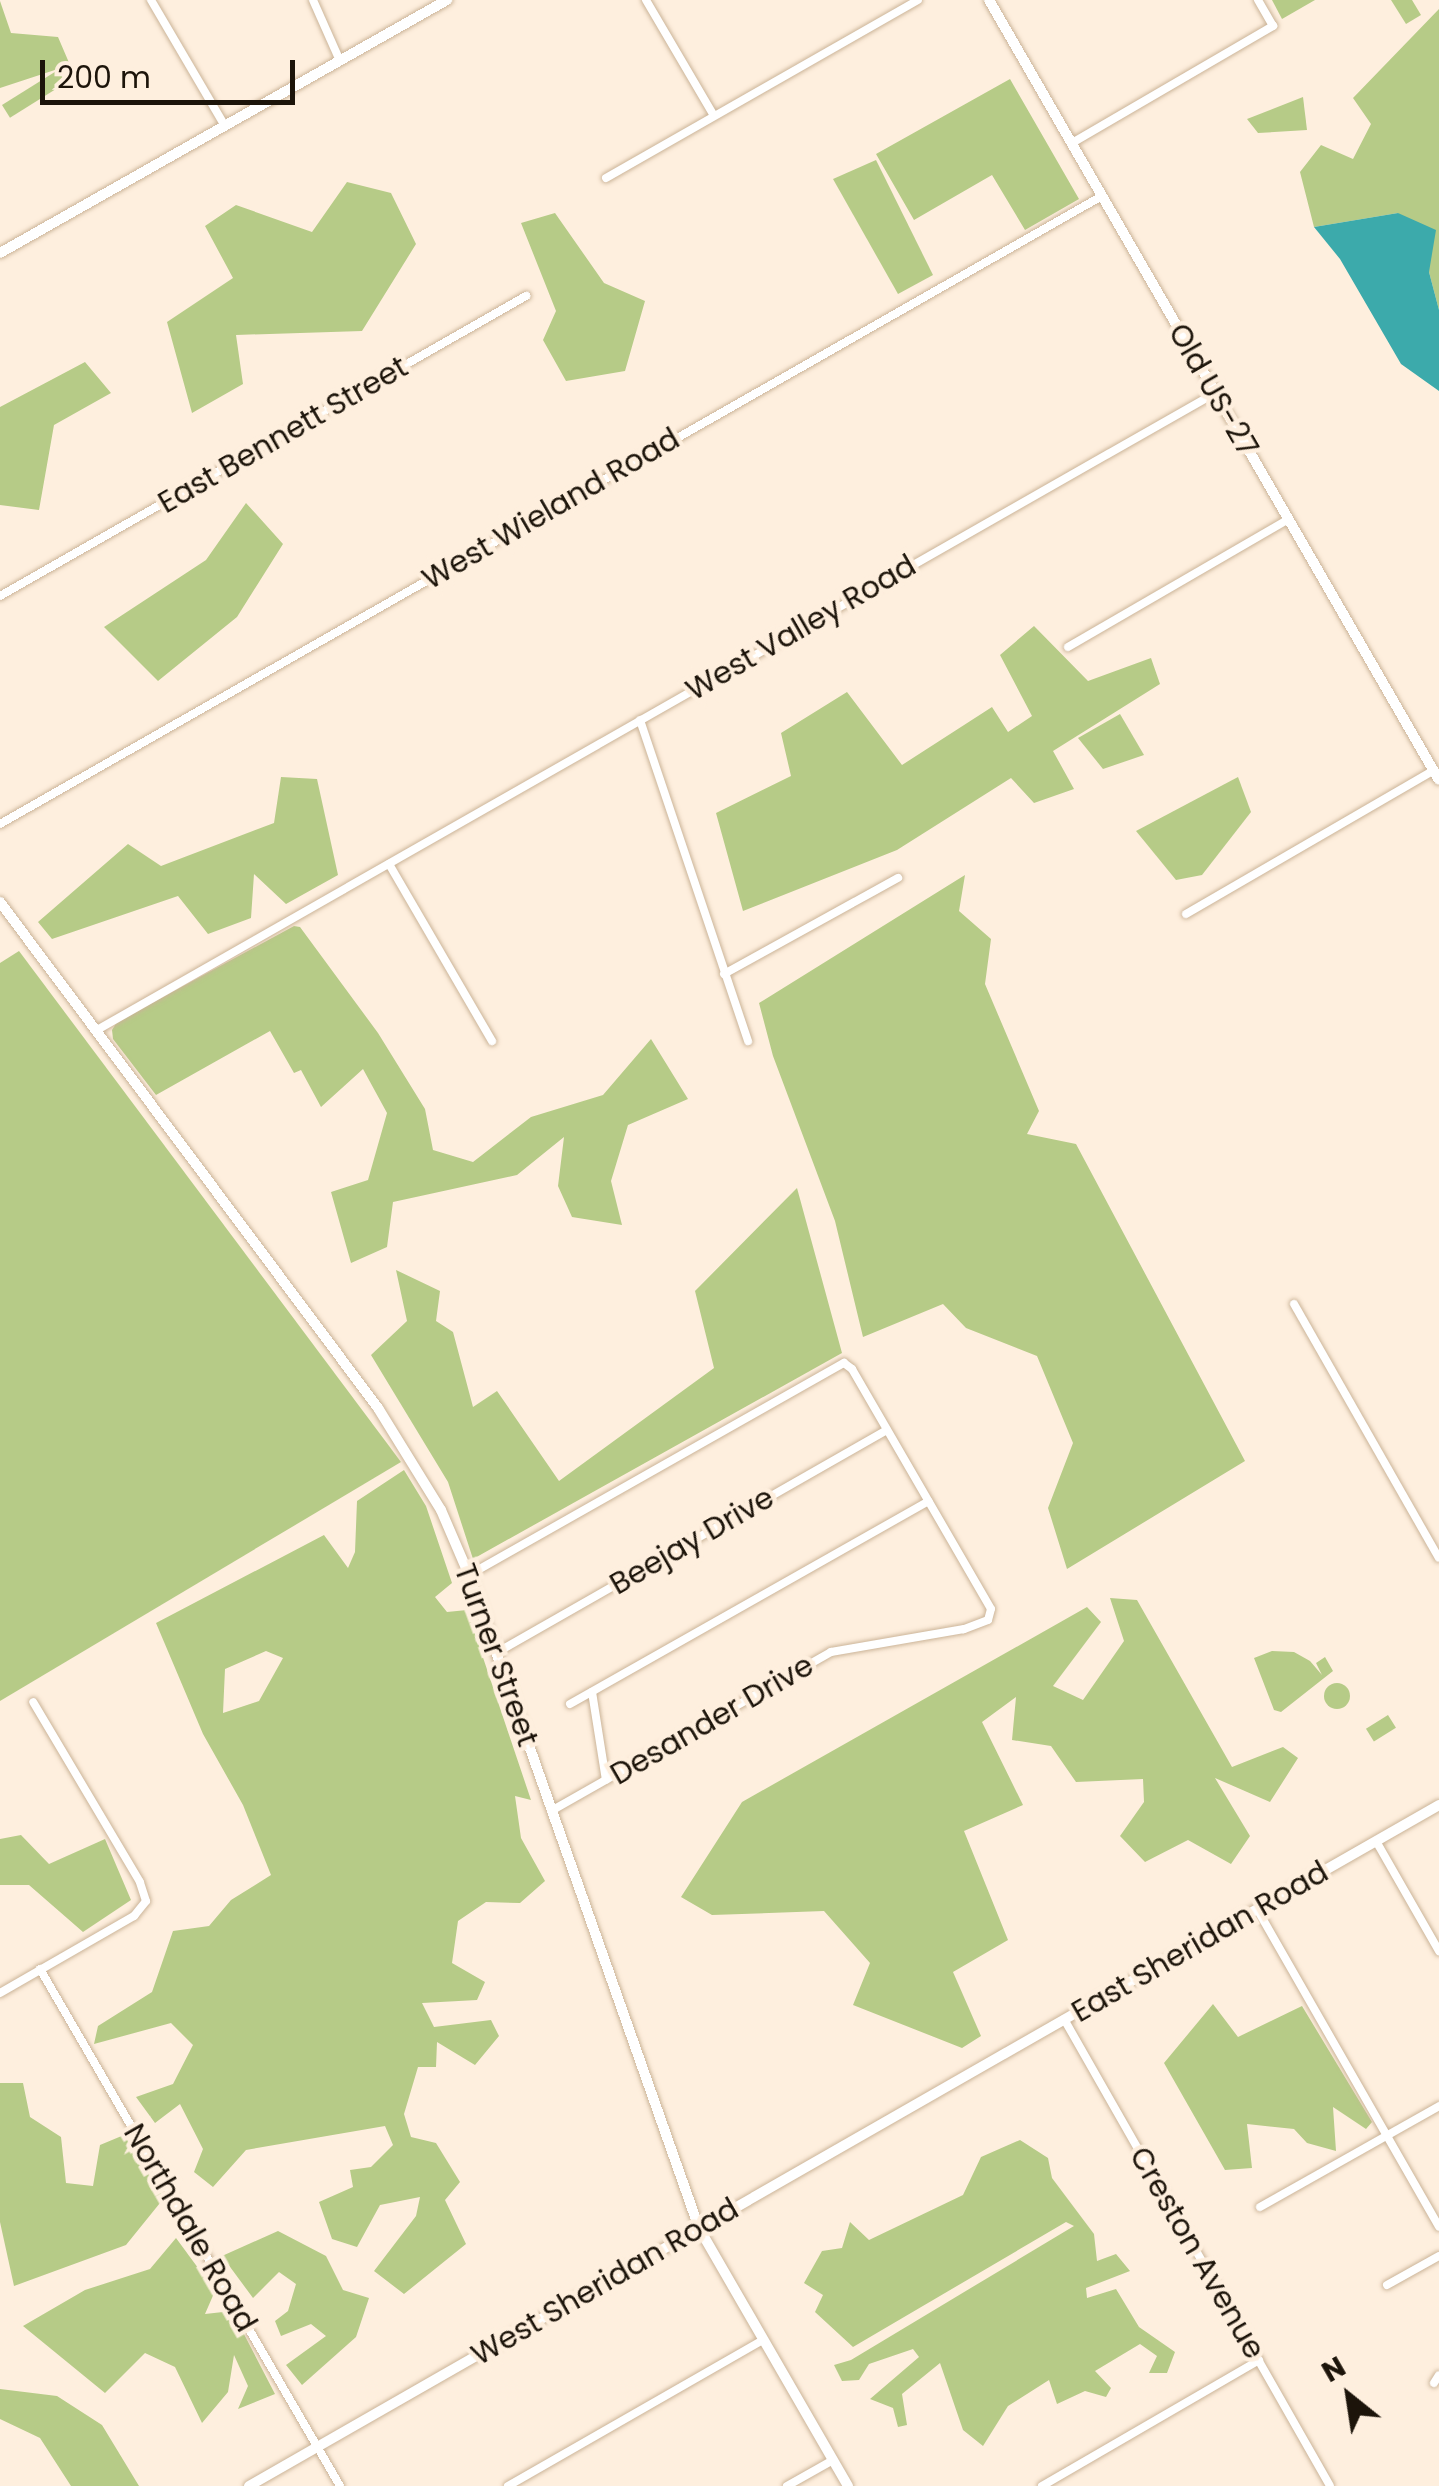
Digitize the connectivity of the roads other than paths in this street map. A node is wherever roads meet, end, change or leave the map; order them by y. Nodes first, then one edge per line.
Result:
1 (151, 0) edge
2 (313, 0) edge
3 (447, 0) edge
4 (646, 0) edge
5 (918, 0) edge
6 (989, 0) edge
7 (1258, 0) edge
8 (340, 61) junction
9 (714, 116) junction
10 (225, 126) junction
11 (1072, 143) junction
12 (606, 178) dead end
13 (1102, 196) junction
14 (0, 254) edge
15 (526, 296) dead end
16 (1215, 393) junction
17 (1287, 520) junction
18 (0, 596) edge
19 (1068, 647) dead end
20 (640, 720) junction
21 (1436, 775) edge
22 (0, 824) edge
23 (388, 864) junction
24 (898, 878) dead end
25 (0, 902) edge
26 (1186, 914) dead end
27 (724, 974) junction
28 (98, 1030) junction
29 (492, 1041) dead end
30 (748, 1041) dead end
31 (1294, 1304) dead end
32 (887, 1430) junction
33 (929, 1501) junction
34 (1439, 1558) edge
35 (469, 1575) junction
36 (496, 1653) junction
37 (592, 1692) junction
38 (33, 1702) dead end
39 (570, 1704) dead end
40 (606, 1780) junction
41 (1439, 1805) edge
42 (552, 1811) junction
43 (1376, 1841) junction
44 (1257, 1908) junction
45 (1439, 1951) edge
46 (40, 1969) junction
47 (0, 1992) edge
48 (1064, 2019) junction
49 (960, 2078) joint
50 (1439, 2106) edge
51 (1387, 2136) junction
52 (1260, 2207) dead end
53 (1439, 2226) edge
54 (699, 2228) junction
55 (1439, 2256) edge
56 (1387, 2286) dead end
57 (764, 2340) junction
58 (1258, 2360) junction
59 (318, 2447) junction
60 (833, 2460) junction
61 (249, 2486) edge
62 (340, 2486) edge
63 (508, 2486) edge
64 (787, 2486) edge
65 (848, 2486) edge
66 (1042, 2486) edge
67 (1330, 2486) edge

1 - 10 street
2 - 8 street
3 - 8 street
4 - 9 street
5 - 9 street
6 - 11 street, Old US-27
7 - 11 street
8 - 10 street
9 - 12 street
10 - 14 street
11 - 13 street, Old US-27
13 - 16 street, Old US-27
13 - 22 street, West Wieland Road
15 - 18 street, East Bennett Street
16 - 17 street, Old US-27
16 - 20 street, West Valley Road
17 - 19 street
17 - 21 street, Old US-27
20 - 23 street, West Valley Road
20 - 27 street
21 - 26 street
23 - 28 street, West Valley Road
23 - 29 street
24 - 27 street
25 - 28 street, Turner Street
27 - 30 street
28 - 35 street, Turner Street
31 - 34 street
32 - 33 street
32 - 35 street
32 - 36 street, Beejay Drive
33 - 37 street
33 - 40 street, Desander Drive
35 - 36 street, Turner Street
36 - 42 street, Turner Street
37 - 39 street
37 - 40 street
38 - 46 street
40 - 42 street, Desander Drive
41 - 43 street, East Sheridan Road
42 - 54 street, Turner Street
43 - 44 street, East Sheridan Road
43 - 45 street
44 - 48 street, East Sheridan Road
44 - 51 street
46 - 47 street
46 - 59 street, Northdale Road
48 - 49 street, East Sheridan Road
48 - 58 street, Creston Avenue
49 - 54 street, West Sheridan Road
50 - 51 street
51 - 52 street
51 - 53 street
54 - 57 street, Turner Street
54 - 59 street, West Sheridan Road
55 - 56 street
57 - 60 street, Turner Street
57 - 63 street
58 - 66 street
58 - 67 street, Creston Avenue
59 - 61 street, West Sheridan Road
59 - 62 street, Northdale Road
60 - 64 street
60 - 65 street, Turner Street

